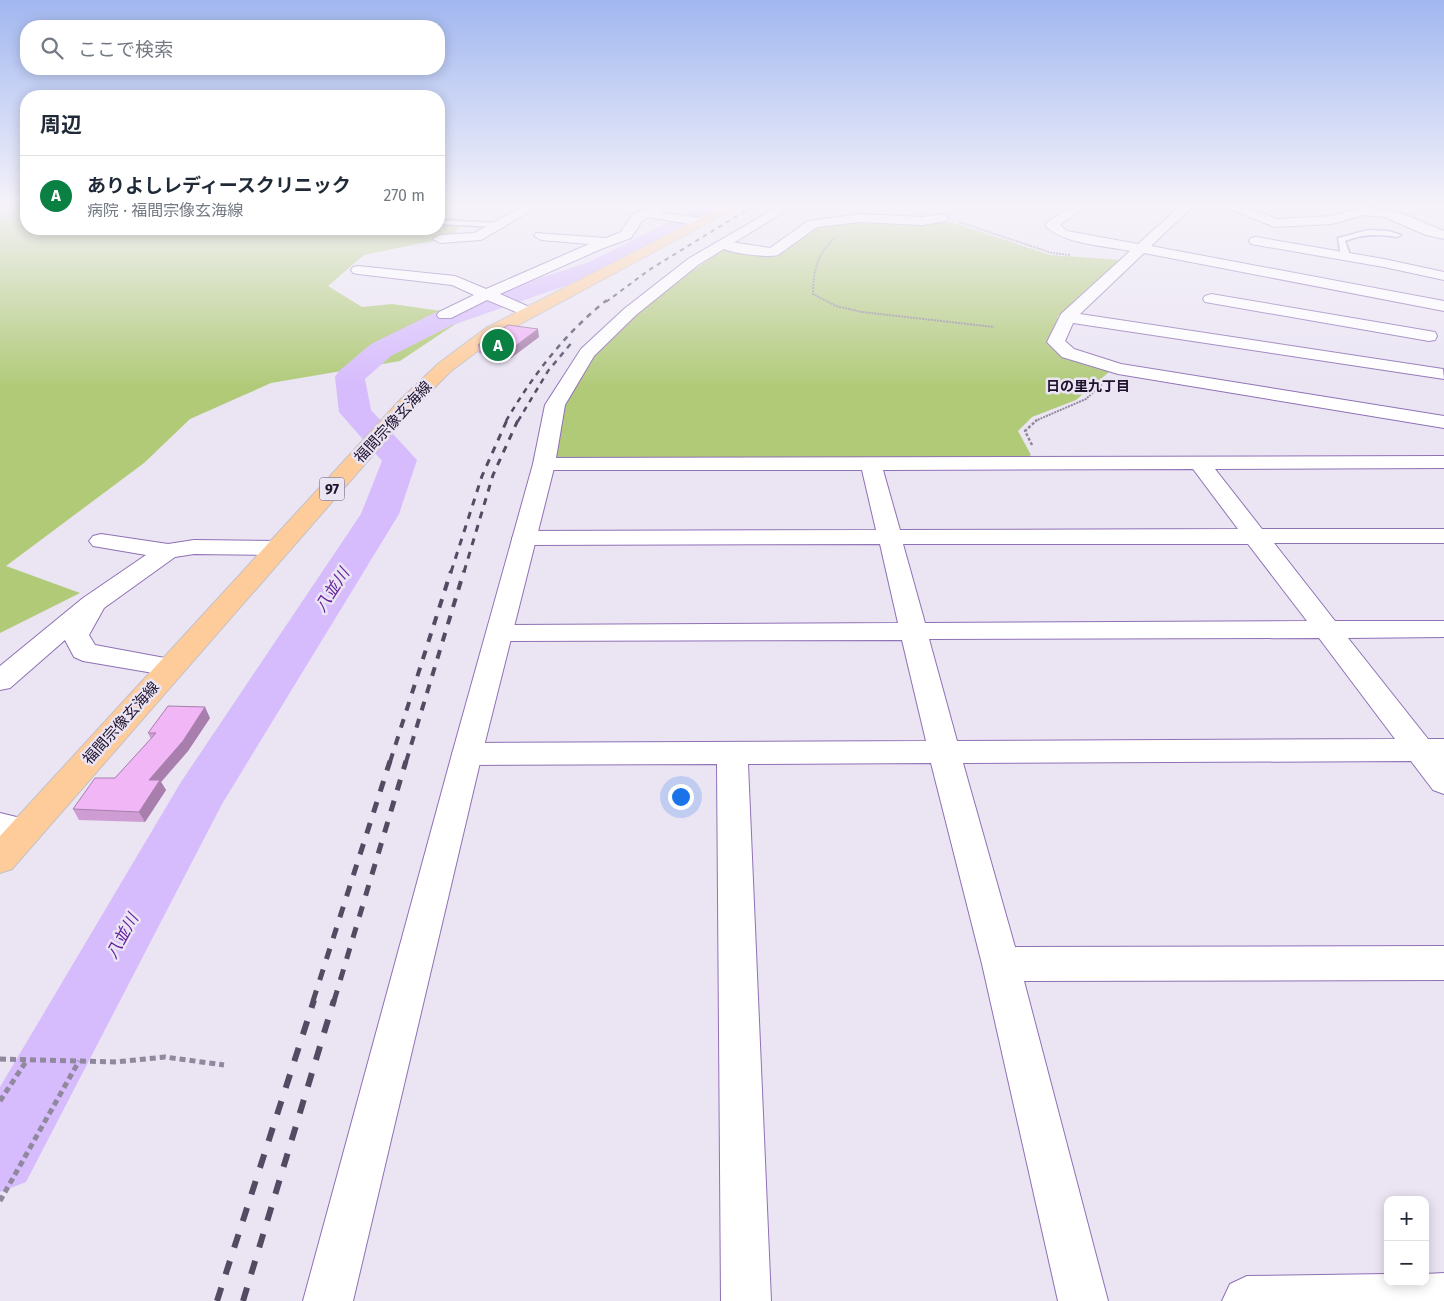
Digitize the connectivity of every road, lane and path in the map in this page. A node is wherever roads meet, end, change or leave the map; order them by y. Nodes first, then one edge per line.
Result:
1 (550, 267) edge
2 (613, 267) edge
3 (687, 267) edge
4 (815, 267) edge
5 (1122, 267) edge
6 (1231, 267) edge
7 (1241, 267) edge
8 (1400, 267) edge
9 (358, 270) dead end
10 (1444, 276) edge
11 (485, 295) junction
12 (1211, 299) junction
13 (1442, 306) edge
14 (528, 312) junction
15 (445, 316) dead end
16 (1066, 317) junction
17 (1195, 322) junction
18 (994, 327) dead end
19 (1438, 359) edge
20 (1118, 369) junction
21 (1444, 422) edge
22 (1444, 462) edge
23 (872, 463) junction
24 (1041, 463) junction
25 (1200, 463) junction
26 (544, 464) junction
27 (1255, 536) junction
28 (1444, 536) edge
29 (524, 538) junction
30 (891, 538) junction
31 (101, 541) dead end
32 (279, 548) junction
33 (168, 551) junction
34 (92, 604) junction
35 (1444, 629) edge
36 (1328, 630) junction
37 (915, 632) junction
38 (499, 633) junction
39 (171, 667) junction
40 (0, 681) edge
41 (1432, 750) edge
42 (944, 752) junction
43 (467, 754) junction
44 (732, 754) junction
45 (1444, 782) edge
46 (13, 828) edge
47 (0, 859) edge
48 (1001, 964) junction
49 (1444, 964) edge
50 (0, 1059) edge
51 (27, 1060) junction
52 (79, 1061) junction
53 (224, 1065) dead end
54 (0, 1101) edge
55 (0, 1201) edge
56 (1444, 1298) edge
57 (328, 1301) edge
58 (746, 1301) edge
59 (1083, 1301) edge
60 (1247, 1301) edge

1 - 11 street
2 - 14 main road, 福間宗像玄海線 / 97
3 - 26 street
4 - 18 path
5 - 16 street
6 - 12 street
7 - 13 street
8 - 10 street
9 - 11 street
11 - 14 street
11 - 15 street
12 - 17 street
12 - 19 street
13 - 19 street
14 - 32 main road, 福間宗像玄海線 / 97
16 - 17 street
16 - 20 street
17 - 19 street
20 - 21 street
20 - 24 path
22 - 25 street
23 - 24 street
23 - 26 street
23 - 30 street
24 - 25 street
25 - 27 street
26 - 29 street
27 - 28 street
27 - 30 street
27 - 36 street
29 - 30 street
29 - 38 street
30 - 37 street
31 - 33 street
32 - 33 street
32 - 39 main road, 福間宗像玄海線 / 97
33 - 34 street
34 - 39 street
34 - 40 street
35 - 36 street
36 - 37 street
36 - 41 street
37 - 38 street
37 - 42 street
38 - 43 street
39 - 46 main road, 福間宗像玄海線 / 97
41 - 42 street
41 - 45 street
42 - 44 street
42 - 48 street
43 - 44 street
43 - 57 street
44 - 58 street
46 - 47 main road, 福間宗像玄海線 / 97
48 - 49 street
48 - 59 street
50 - 51 path
51 - 52 path
51 - 54 path
52 - 53 path
52 - 55 path
56 - 60 street

